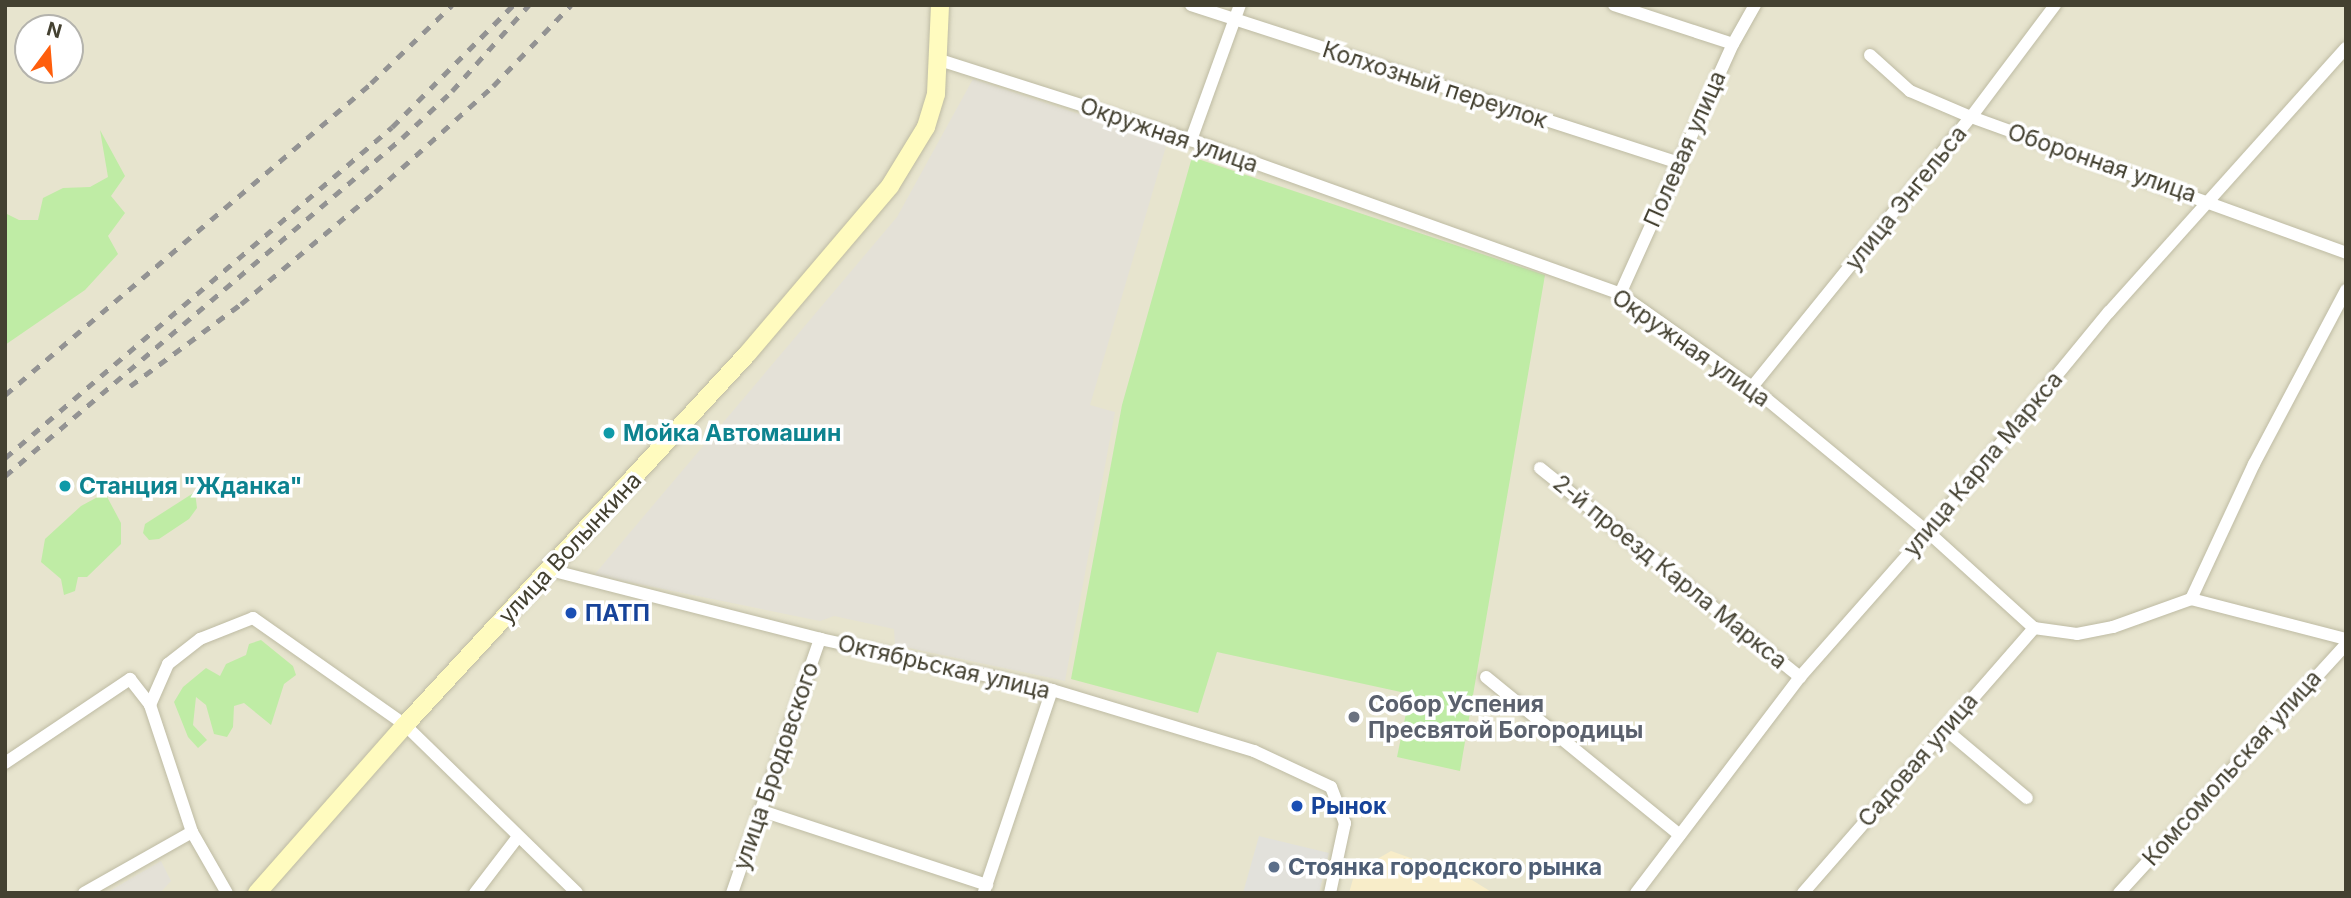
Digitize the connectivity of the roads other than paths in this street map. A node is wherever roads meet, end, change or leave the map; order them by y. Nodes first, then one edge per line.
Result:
1 (940, 5) edge
2 (1191, 5) edge
3 (1240, 5) edge
4 (1614, 5) edge
5 (1755, 5) edge
6 (2055, 5) edge
7 (1235, 21) junction
8 (1733, 44) junction
9 (2346, 48) edge
10 (1870, 55) dead end
11 (940, 60) junction
12 (1971, 117) junction
13 (1191, 140) junction
14 (1679, 163) junction
15 (2210, 201) junction
16 (2346, 253) edge
17 (2346, 290) edge
18 (1619, 294) junction
19 (1752, 387) junction
20 (1540, 468) dead end
21 (1928, 532) junction
22 (550, 570) junction
23 (2191, 599) junction
24 (2034, 628) junction
25 (820, 639) junction
26 (2346, 641) edge
27 (1486, 677) dead end
28 (1800, 677) junction
29 (1052, 690) junction
30 (150, 705) junction
31 (405, 724) junction
32 (1945, 729) junction
33 (5, 764) edge
34 (2027, 799) dead end
35 (762, 811) junction
36 (192, 832) junction
37 (1680, 835) junction
38 (517, 838) junction
39 (986, 889) edge
40 (84, 893) edge
41 (227, 893) edge
42 (257, 893) edge
43 (475, 893) edge
44 (577, 893) edge
45 (732, 893) edge
46 (1330, 893) edge
47 (1636, 893) edge
48 (1802, 893) edge
49 (2119, 893) edge

1 - 11 street, улица Волынкина
2 - 7 street, Колхозный переулок
3 - 7 street
4 - 8 street
5 - 8 street, Полевая улица
6 - 12 street, улица Энгельса
7 - 13 street
7 - 14 street, Колхозный переулок
8 - 14 street, Полевая улица
9 - 15 street, улица Карла Маркса
10 - 12 street, Оборонная улица
11 - 13 street, Окружная улица
11 - 22 street, улица Волынкина
12 - 15 street, Оборонная улица
12 - 19 street, улица Энгельса
13 - 18 street, Окружная улица
14 - 18 street, Полевая улица
15 - 16 street, Оборонная улица
15 - 21 street, улица Карла Маркса
17 - 23 street
18 - 19 street, Окружная улица
19 - 21 street, Окружная улица
20 - 28 street, 2-й проезд Карла Маркса
21 - 24 street, Окружная улица
21 - 28 street, улица Карла Маркса
22 - 25 street, Октябрьская улица
22 - 31 street, улица Волынкина
23 - 24 street
23 - 26 street
24 - 32 street, Садовая улица
25 - 29 street, Октябрьская улица
25 - 35 street, улица Бродовского
26 - 49 street, Комсомольская улица
27 - 37 street
28 - 37 street, улица Карла Маркса
29 - 39 street
29 - 46 street, Октябрьская улица
30 - 31 street
30 - 33 street
30 - 36 street
31 - 38 street
31 - 42 street, улица Волынкина
32 - 34 street
32 - 48 street, Садовая улица
35 - 39 street
35 - 45 street, улица Бродовского
36 - 40 street
36 - 41 street
37 - 47 street, улица Карла Маркса
38 - 43 street
38 - 44 street

